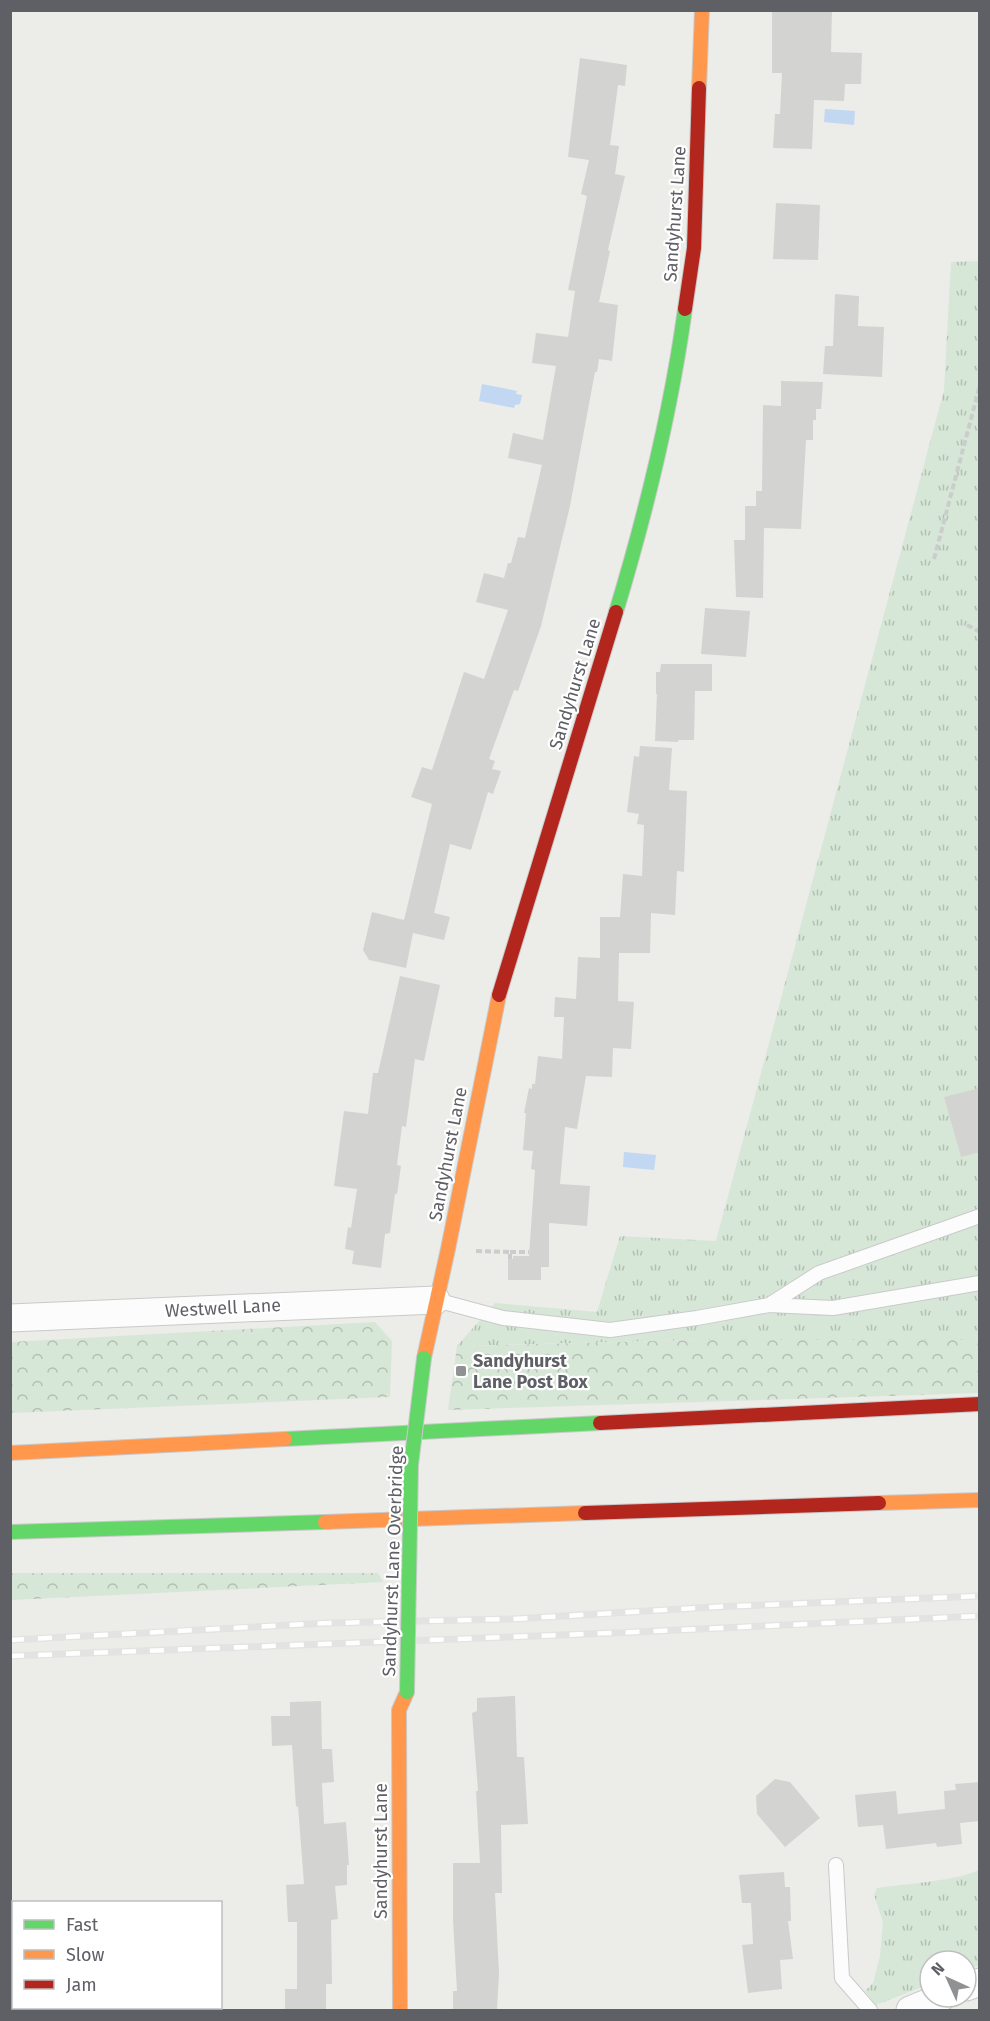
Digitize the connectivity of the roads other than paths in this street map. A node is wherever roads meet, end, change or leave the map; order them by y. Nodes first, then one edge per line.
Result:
1 (702, 10) edge
2 (980, 1215) edge
3 (980, 1282) edge
4 (436, 1300) junction
5 (769, 1305) junction
6 (10, 1318) edge
7 (424, 1358) joint
8 (980, 1404) edge
9 (10, 1453) edge
10 (980, 1500) edge
11 (10, 1532) edge
12 (407, 1692) joint
13 (836, 1865) dead end
14 (400, 2010) edge
15 (870, 2010) edge

1 - 4 main road, Sandyhurst Lane
2 - 5 lane
3 - 5 lane
4 - 5 lane
4 - 6 street, Westwell Lane
4 - 7 main road, Sandyhurst Lane
7 - 12 main road, Sandyhurst Lane Overbridge, bridge
8 - 9 main road
10 - 11 main road
12 - 14 main road, Sandyhurst Lane
13 - 15 lane

